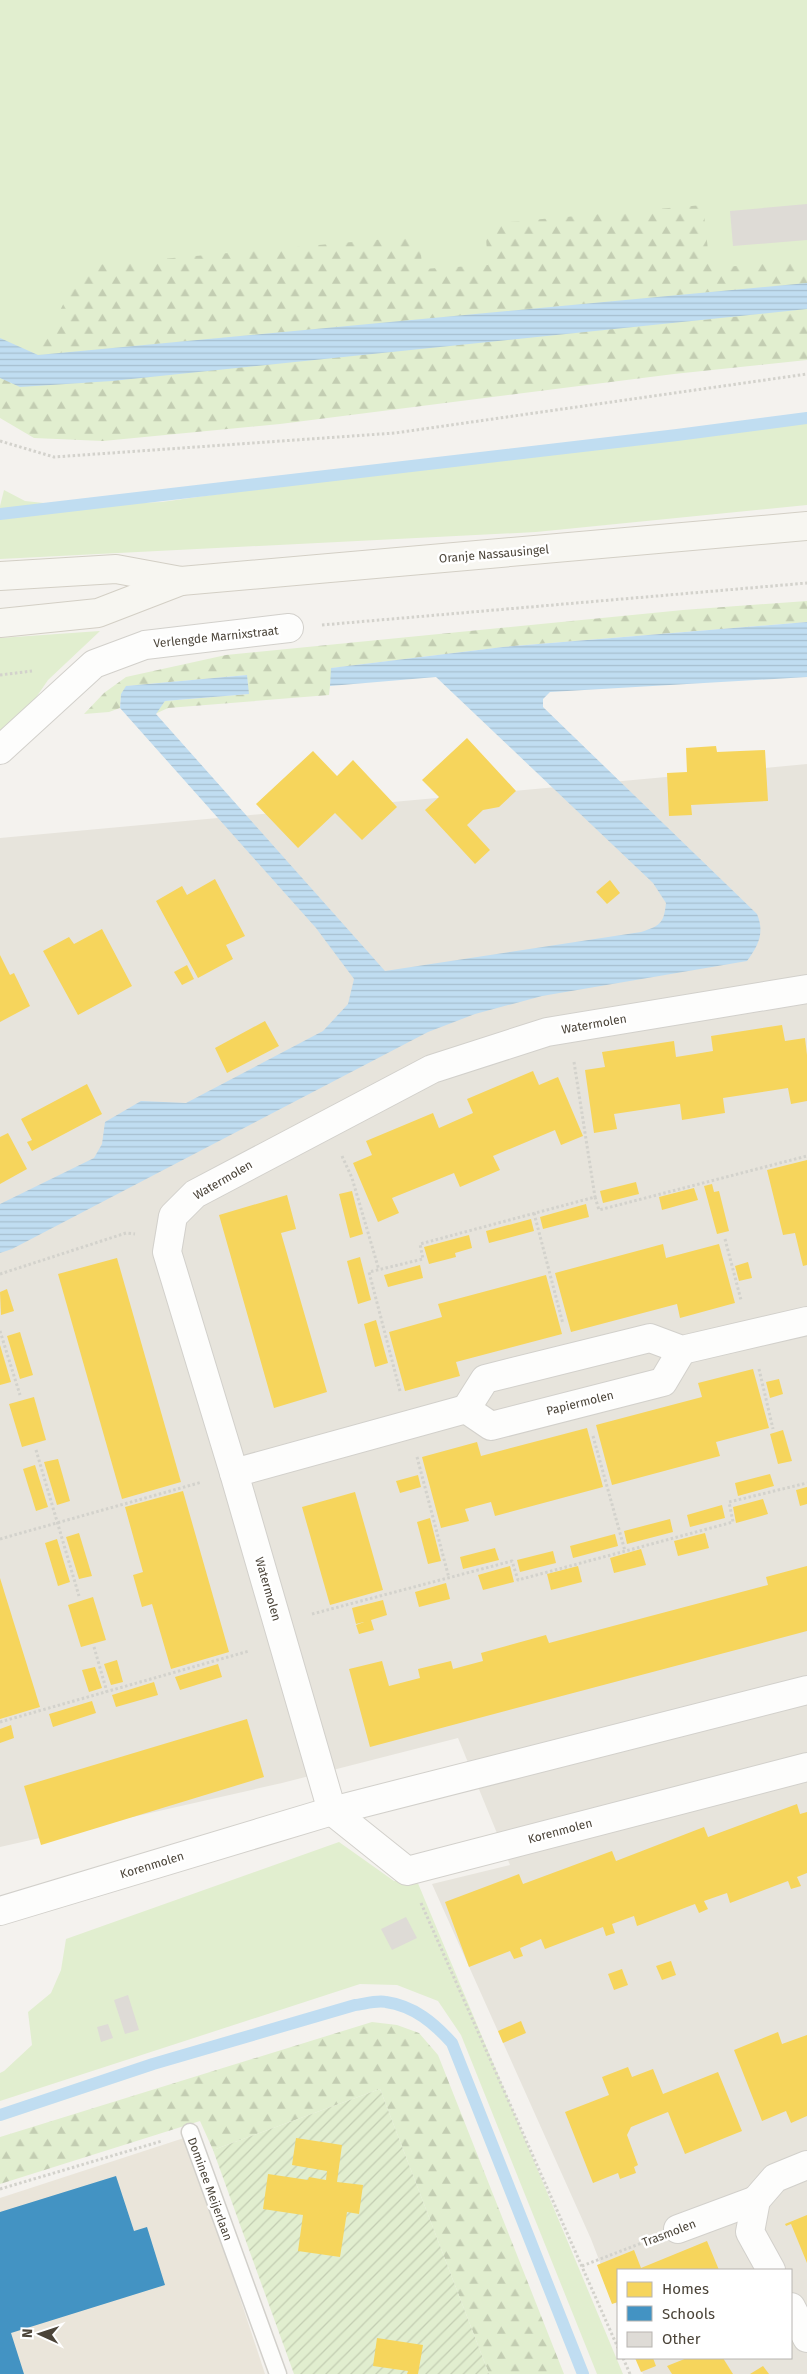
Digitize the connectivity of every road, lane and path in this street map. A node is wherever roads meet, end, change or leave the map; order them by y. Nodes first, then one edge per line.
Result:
1 (807, 374) edge
2 (0, 442) edge
3 (807, 526) edge
4 (0, 576) edge
5 (181, 582) junction
6 (807, 583) edge
7 (0, 623) edge
8 (289, 628) joint
9 (0, 750) edge
10 (807, 988) edge
11 (569, 1028) junction
12 (326, 1125) junction
13 (807, 1156) edge
14 (595, 1197) junction
15 (169, 1237) junction
16 (379, 1270) junction
17 (0, 1274) edge
18 (807, 1321) edge
19 (0, 1331) edge
20 (682, 1350) junction
21 (20, 1395) dead end
22 (466, 1409) junction
23 (409, 1425) junction
24 (36, 1450) dead end
25 (234, 1473) junction
26 (807, 1483) edge
27 (57, 1523) junction
28 (0, 1539) edge
29 (449, 1578) junction
30 (79, 1596) dead end
31 (280, 1632) junction
32 (94, 1648) dead end
33 (807, 1690) edge
34 (107, 1692) junction
35 (0, 1722) edge
36 (807, 1767) edge
37 (332, 1810) junction
38 (407, 1871) junction
39 (0, 1911) edge
40 (190, 2132) joint
41 (807, 2165) edge
42 (0, 2189) edge
43 (756, 2200) junction
44 (678, 2230) joint
45 (582, 2266) junction
46 (770, 2269) edge
47 (792, 2309) edge
48 (807, 2338) edge
49 (617, 2346) edge
50 (623, 2359) edge
51 (278, 2374) edge
52 (630, 2374) edge

1 - 2 path
3 - 5 main road, Oranje Nassausingel
4 - 5 main road, Oranje Nassausingel
5 - 7 main road, Oranje Nassausingel
6 - 8 path
8 - 9 street, Verlengde Marnixstraat
10 - 11 street, Watermolen
11 - 12 street, Watermolen
11 - 14 path
12 - 15 street, Watermolen
12 - 16 path
13 - 14 path
14 - 16 path
15 - 17 path
15 - 25 street, Watermolen
16 - 23 path
18 - 20 street
19 - 21 path
20 - 22 street
20 - 22 street, Papiermolen
22 - 23 street
23 - 25 street
23 - 29 path
24 - 27 path
25 - 27 path
25 - 31 street, Watermolen
26 - 29 path
27 - 28 path
27 - 30 path
29 - 31 path
31 - 34 path
31 - 37 street, Watermolen
32 - 34 path
33 - 37 street, Korenmolen
34 - 35 path
36 - 38 street, Korenmolen
37 - 38 street
37 - 39 street, Korenmolen
38 - 45 path
40 - 42 path, Dominee Meijerlaan
40 - 51 lane, Dominee Meijerlaan
41 - 43 street, Trasmolen
43 - 44 street, Trasmolen
43 - 46 street
44 - 45 path, Trasmolen
45 - 49 path
47 - 48 street
50 - 52 path

